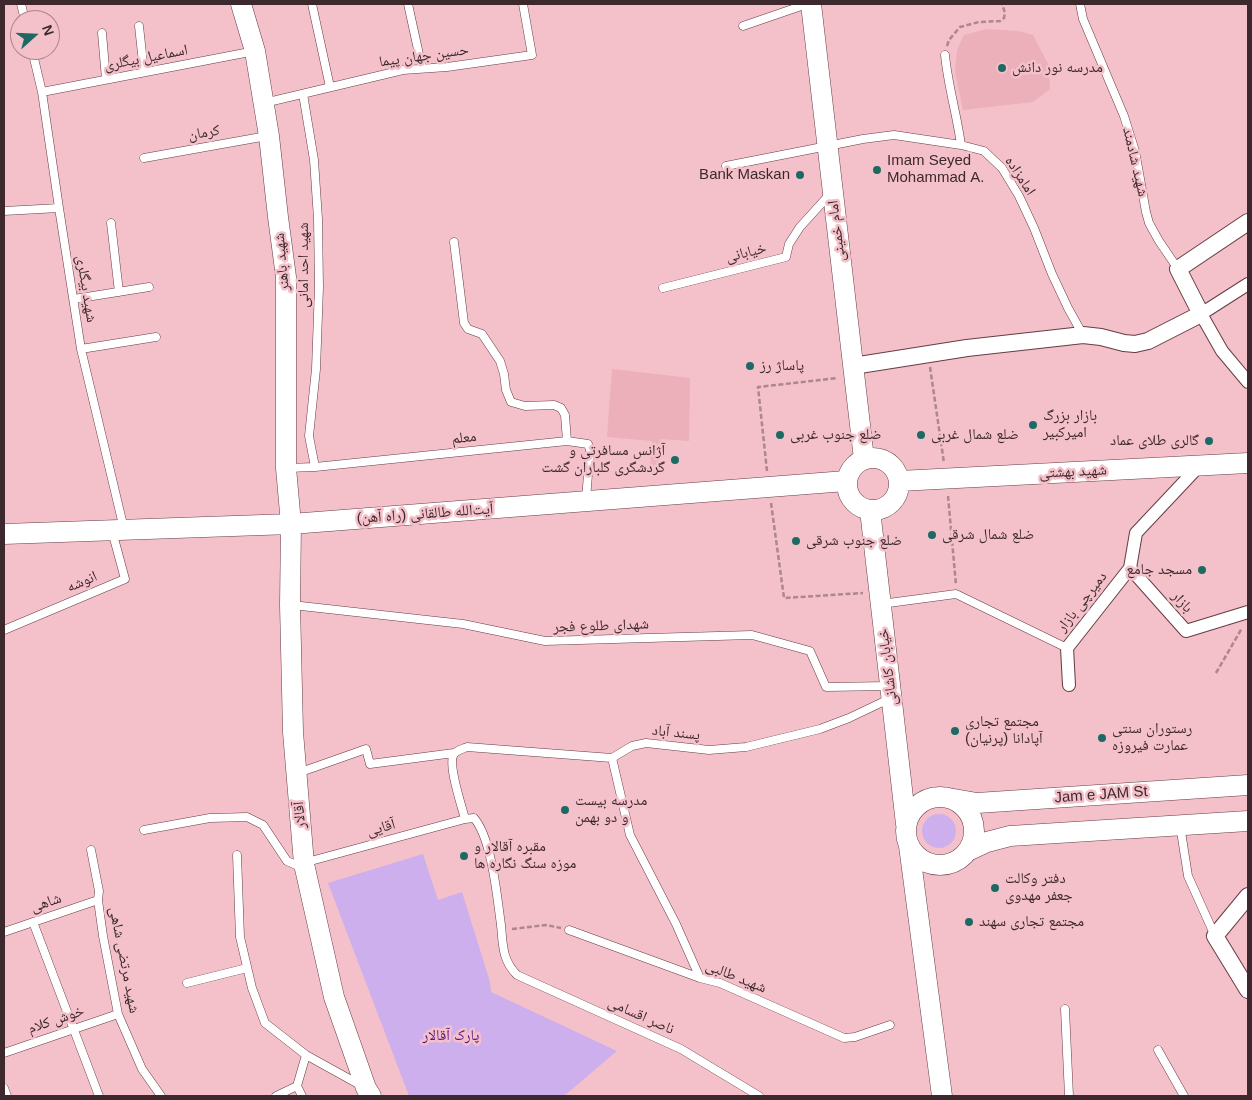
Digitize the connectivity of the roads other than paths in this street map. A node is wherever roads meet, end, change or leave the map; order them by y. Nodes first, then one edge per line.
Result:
1 (241, 4) edge
2 (312, 4) edge
3 (408, 4) edge
4 (523, 4) edge
5 (807, 4) edge
6 (811, 4) edge
7 (1080, 4) edge
8 (139, 26) dead end
9 (743, 26) dead end
10 (102, 33) dead end
11 (255, 51) junction
12 (945, 56) road end
13 (34, 60) edge
14 (422, 68) junction
15 (144, 72) junction
16 (106, 80) junction
17 (330, 87) junction
18 (42, 92) junction
19 (302, 94) junction
20 (264, 103) junction
21 (269, 136) junction
22 (828, 146) junction
23 (961, 146) junction
24 (144, 158) dead end
25 (726, 166) dead end
26 (833, 191) junction
27 (59, 208) junction
28 (4, 211) edge
29 (1248, 222) edge
30 (111, 223) dead end
31 (454, 242) dead end
32 (1178, 269) junction
33 (1248, 284) edge
34 (149, 287) dead end
35 (662, 288) dead end
36 (118, 292) junction
37 (74, 299) junction
38 (1201, 314) junction
39 (1083, 335) junction
40 (156, 337) dead end
41 (81, 349) junction
42 (854, 372) junction
43 (1248, 382) edge
44 (567, 441) junction
45 (864, 459) junction
46 (1247, 462) edge
47 (1200, 465) junction
48 (315, 467) junction
49 (286, 468) junction
50 (846, 481) junction
51 (899, 482) junction
52 (586, 501) junction
53 (870, 510) junction
54 (291, 524) junction
55 (118, 530) junction
56 (4, 534) edge
57 (1130, 568) junction
58 (880, 598) junction
59 (290, 605) junction
60 (1248, 612) edge
61 (4, 630) edge
62 (1067, 648) junction
63 (1069, 685) dead end
64 (891, 692) junction
65 (454, 753) junction
66 (612, 758) junction
67 (296, 774) junction
68 (1248, 785) edge
69 (954, 799) junction
70 (465, 819) junction
71 (1248, 821) edge
72 (906, 824) junction
73 (1180, 825) junction
74 (144, 830) dead end
75 (909, 846) junction
76 (91, 850) dead end
77 (970, 850) junction
78 (237, 854) dead end
79 (304, 864) junction
80 (1248, 896) edge
81 (98, 900) junction
82 (33, 922) junction
83 (569, 930) road end
84 (4, 932) edge
85 (1215, 936) junction
86 (247, 968) junction
87 (700, 978) junction
88 (187, 982) dead end
89 (1248, 990) edge
90 (1065, 1009) dead end
91 (118, 1014) junction
92 (890, 1024) dead end
93 (73, 1029) junction
94 (1158, 1050) dead end
95 (4, 1053) edge
96 (306, 1055) junction
97 (298, 1086) junction
98 (4, 1088) edge
99 (745, 1088) junction
100 (369, 1092) edge
101 (7, 1096) edge
102 (99, 1096) edge
103 (160, 1096) edge
104 (276, 1096) edge
105 (302, 1096) edge
106 (742, 1096) edge
107 (759, 1096) edge
108 (942, 1096) edge
109 (1069, 1096) edge
110 (1184, 1096) edge

1 - 11 street, شهید باهنر
2 - 17 lane
3 - 14 lane
4 - 14 lane, حسین جهان پیما
5 - 9 lane
6 - 22 street, امام خمینی
7 - 32 lane, شهید شادمند
8 - 15 lane
10 - 16 lane
11 - 15 lane, اسماعیل بیگلری
11 - 20 street, شهید باهنر
12 - 23 lane
13 - 18 lane, شهید بیگلری
14 - 17 lane, حسین جهان پیما
15 - 16 lane, اسماعیل بیگلری
16 - 18 lane, اسماعیل بیگلری
17 - 19 lane, حسین جهان پیما
18 - 27 lane, شهید بیگلری
19 - 20 lane, حسین جهان پیما
19 - 48 lane, شهید احد امانی
20 - 21 street, شهید باهنر
21 - 24 lane, کرمان
21 - 49 street, شهید باهنر
22 - 23 lane, امامزاده
22 - 25 lane, امامزاده
22 - 26 street, امام خمینی
23 - 39 lane, امامزاده
26 - 35 lane, خیابانی
26 - 42 street, امام خمینی
27 - 28 lane
27 - 37 lane, شهید بیگلری
29 - 32 street
30 - 36 lane
31 - 44 lane
32 - 38 street, شهید شادمند
33 - 38 street
34 - 36 lane
36 - 37 lane
37 - 41 lane, شهید بیگلری
38 - 39 street
38 - 43 street
39 - 42 street
40 - 41 lane
41 - 55 lane, شهید بیگلری
42 - 45 street, امام خمینی
44 - 48 lane, معلم
44 - 52 lane, معلم
45 - 50 street
45 - 51 street
46 - 47 street, شهید بهشتی
47 - 51 street, شهید بهشتی
47 - 57 street, دمیرچی بازار
48 - 49 lane, معلم
49 - 54 street, شهید باهنر
50 - 52 street, (راه آهن) آیت‌الله طالقانی
50 - 53 street
51 - 53 street
52 - 54 street, (راه آهن) آیت‌الله طالقانی
53 - 58 street, خیابان کاشانی
54 - 55 street, (راه آهن) آیت‌الله طالقانی
54 - 59 street, آقالار
55 - 56 street, (راه آهن) آیت‌الله طالقانی
55 - 61 lane, انوشه
57 - 60 street, بازار
57 - 62 street, دمیرچی بازار
58 - 62 lane, دمیرچی بازار
58 - 64 street, خیابان کاشانی
59 - 64 lane, شهدای طلوع فجر
59 - 67 street, آقالار
62 - 63 street
64 - 66 lane, پسند آباد
64 - 72 street, خیابان کاشانی
65 - 66 lane
65 - 67 lane
65 - 70 lane
66 - 87 lane
67 - 79 street, آقالار
68 - 69 street, Jam e JAM St
69 - 72 street
69 - 77 street
70 - 79 lane, آقایی
70 - 99 lane, ناصر اقسامی
71 - 73 street
72 - 75 street
73 - 77 street
73 - 85 lane
74 - 79 lane
75 - 77 street
75 - 108 street
76 - 81 lane, شهید مرتضی شاهی
78 - 86 lane
79 - 100 street, آقالار
80 - 85 street
81 - 82 lane, شاهی
81 - 91 lane, شهید مرتضی شاهی
82 - 84 lane, شاهی
82 - 93 lane
83 - 87 lane, شهید طالبی
85 - 89 street
86 - 88 lane
86 - 96 lane
87 - 92 lane, شهید طالبی
90 - 109 lane
91 - 93 lane, خوش کلام
91 - 103 lane, شهید مرتضی شاهی
93 - 95 lane, خوش کلام
93 - 102 lane
94 - 110 lane
96 - 97 lane
96 - 100 lane
97 - 104 lane
97 - 105 lane
98 - 101 lane
99 - 106 lane
99 - 107 lane, ناصر اقسامی

